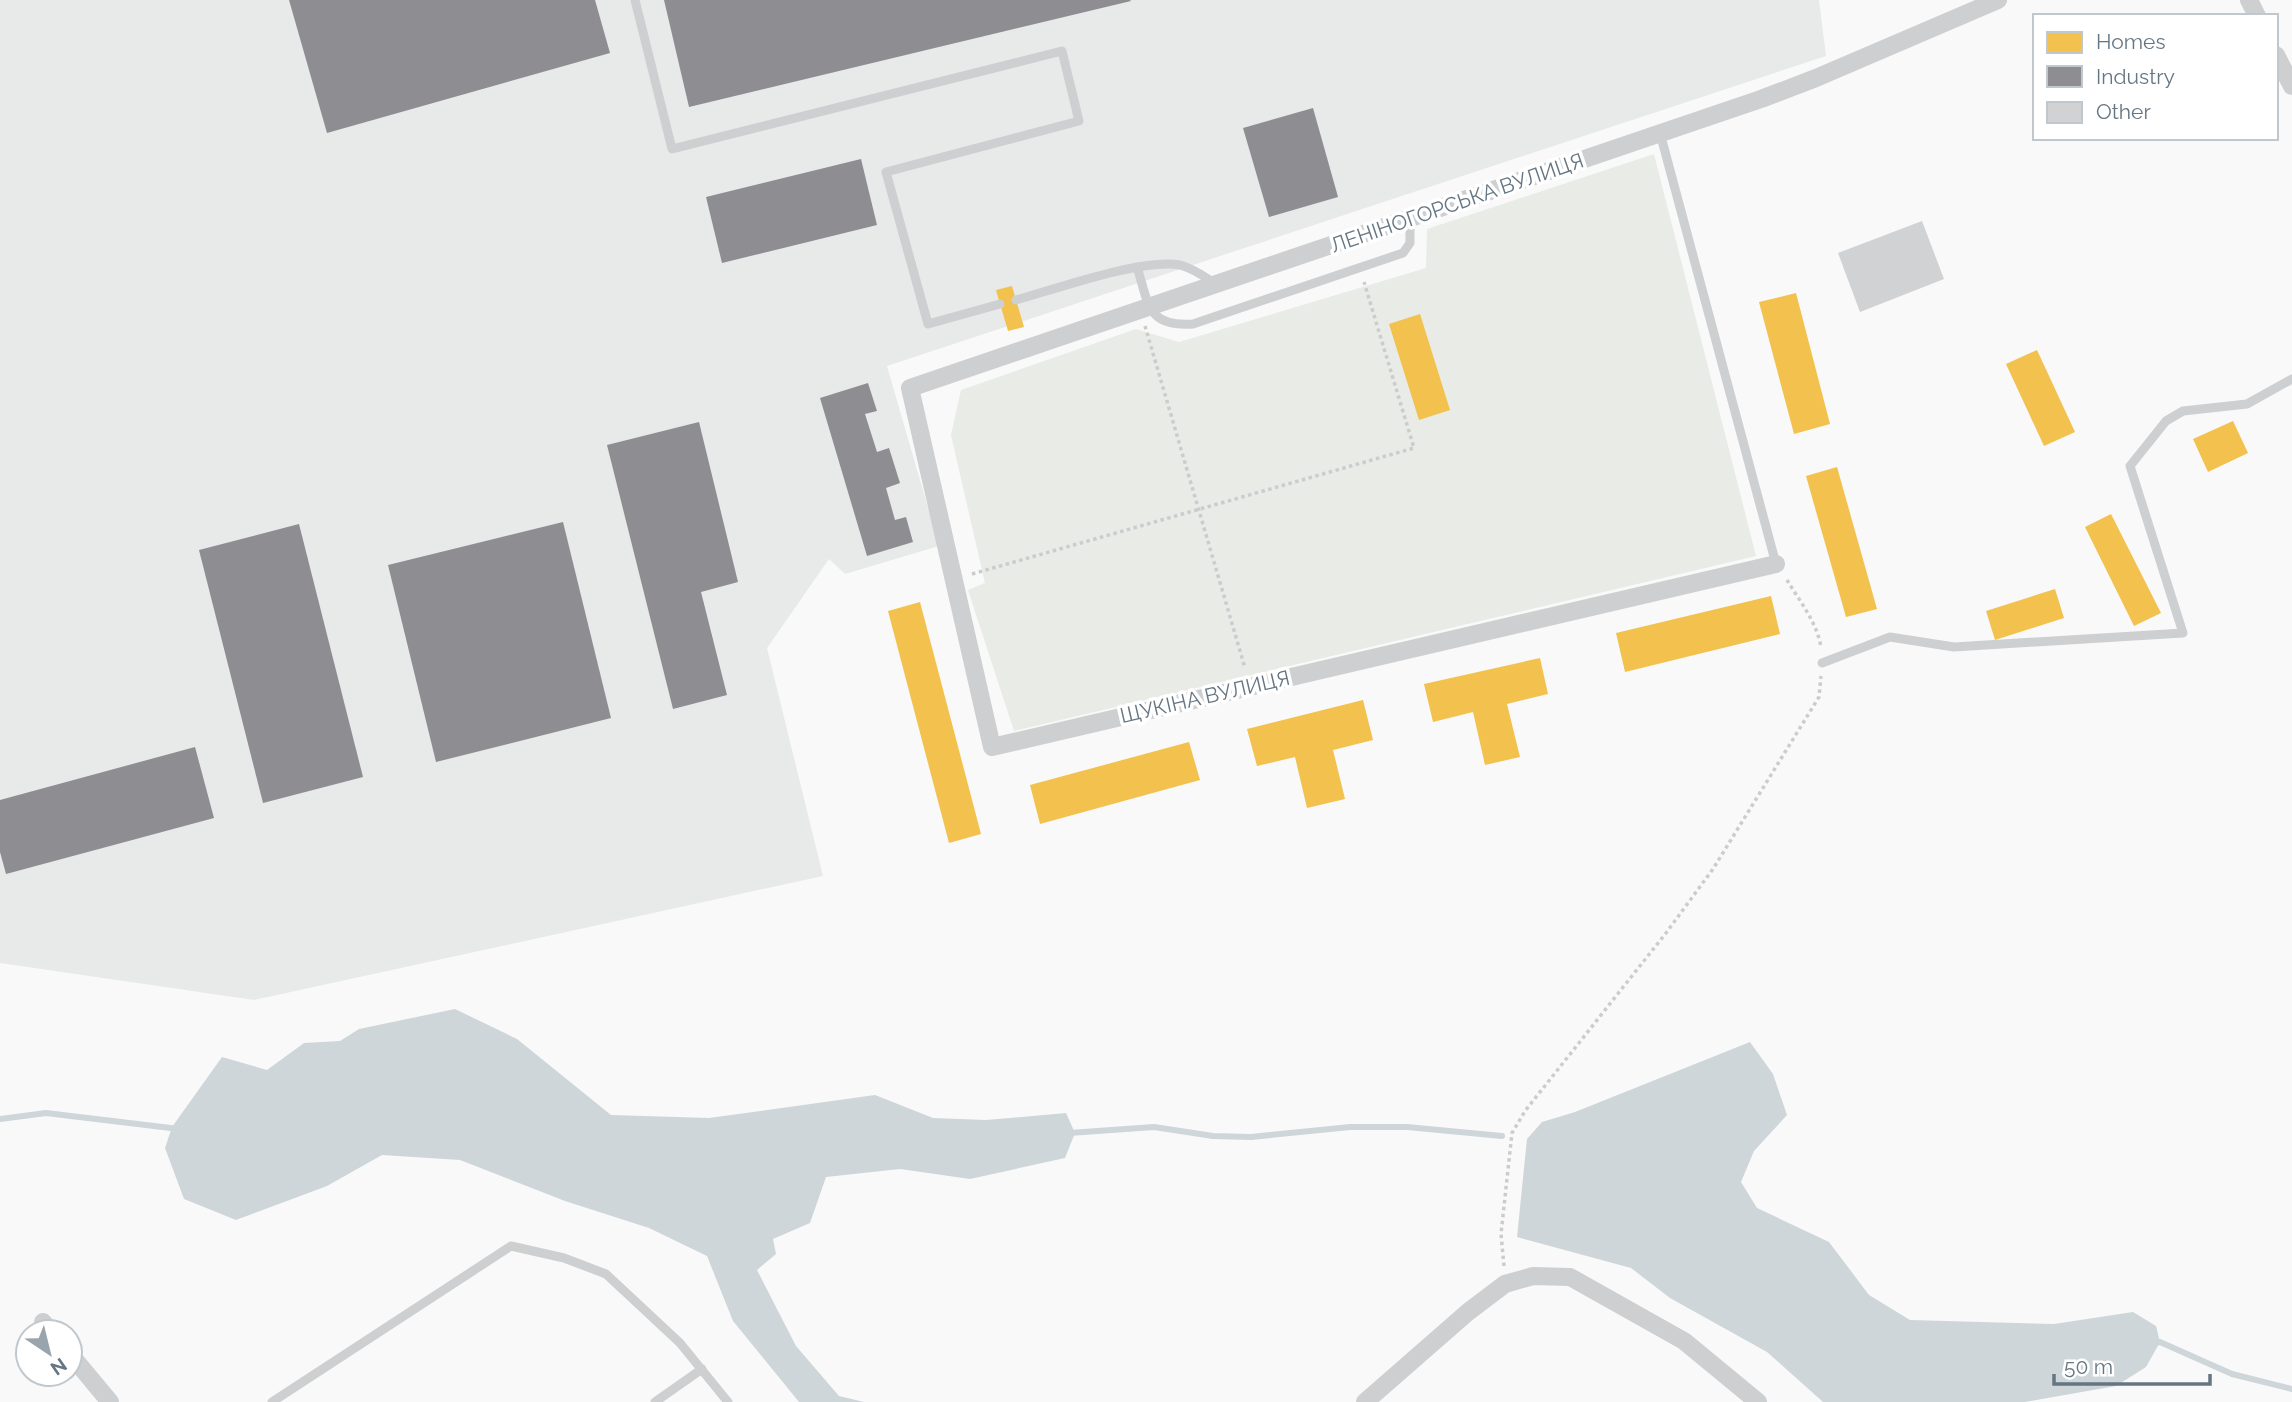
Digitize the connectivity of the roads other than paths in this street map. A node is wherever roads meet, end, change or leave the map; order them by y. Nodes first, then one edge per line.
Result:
1 (635, 0) edge
2 (1998, 0) edge
3 (2278, 59) edge
4 (2292, 86) edge
5 (1660, 133) junction
6 (1410, 219) junction
7 (1137, 267) junction
8 (1215, 284) junction
9 (1016, 300) dead end
10 (1000, 304) dead end
11 (1145, 308) junction
12 (2292, 379) edge
13 (910, 388) joint
14 (1776, 564) joint
15 (1822, 663) road end
16 (702, 1369) junction
17 (84, 1371) edge
18 (110, 1402) edge
19 (272, 1402) edge
20 (655, 1402) edge
21 (728, 1402) edge
22 (1365, 1402) edge
23 (1758, 1402) edge

1 - 10 lane
2 - 5 street, ЛЕНІНОГОРСЬКА ВУЛИЦЯ
3 - 4 street
5 - 6 street, ЛЕНІНОГОРСЬКА ВУЛИЦЯ
5 - 14 lane
6 - 8 street, ЛЕНІНОГОРСЬКА ВУЛИЦЯ
6 - 11 lane
7 - 8 lane
7 - 9 lane
7 - 11 lane
8 - 11 street, ЛЕНІНОГОРСЬКА ВУЛИЦЯ
11 - 13 street, ЛЕНІНОГОРСЬКА ВУЛИЦЯ
12 - 15 lane
13 - 14 street, ЩУКІНА ВУЛИЦЯ
16 - 19 lane
16 - 20 lane
16 - 21 lane
17 - 18 street
22 - 23 street

